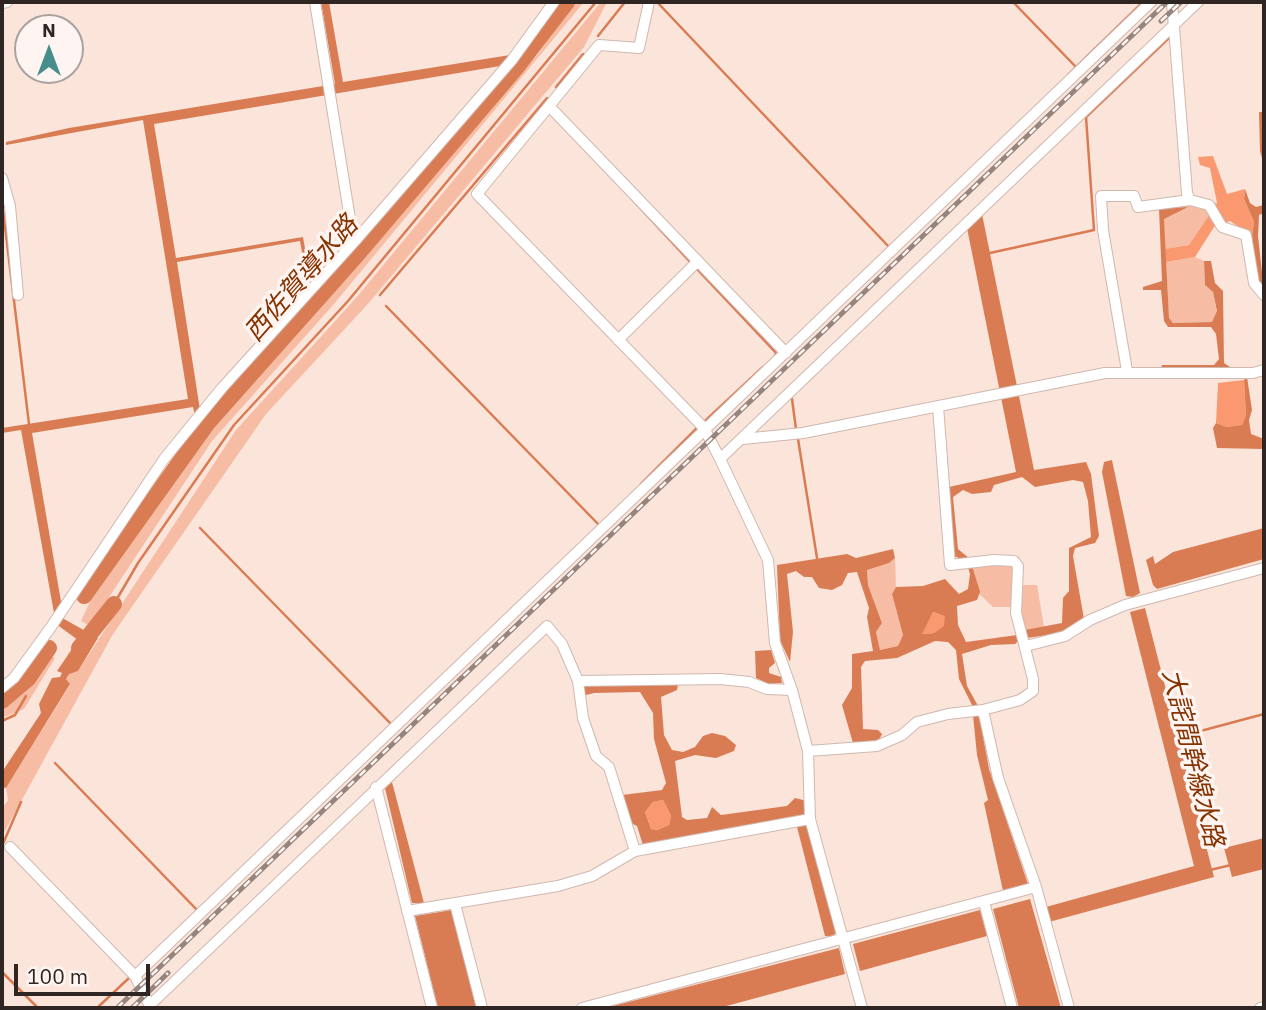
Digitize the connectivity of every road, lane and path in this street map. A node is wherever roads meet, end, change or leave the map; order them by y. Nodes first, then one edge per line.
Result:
1 (314, 2) edge
2 (554, 2) edge
3 (649, 2) edge
4 (1151, 2) edge
5 (1172, 2) edge
6 (1198, 2) edge
7 (1175, 24) junction
8 (550, 107) junction
9 (2, 178) edge
10 (1190, 200) junction
11 (356, 240) junction
12 (698, 261) junction
13 (18, 295) dead end
14 (1264, 295) edge
15 (618, 340) junction
16 (786, 353) junction
17 (1264, 370) edge
18 (1127, 371) junction
19 (938, 406) junction
20 (704, 428) junction
21 (743, 439) junction
22 (720, 459) junction
23 (1264, 568) edge
24 (1026, 646) junction
25 (2, 688) edge
26 (579, 689) junction
27 (792, 690) junction
28 (983, 710) junction
29 (808, 751) junction
30 (376, 788) junction
31 (810, 819) junction
32 (10, 847) dead end
33 (635, 851) junction
34 (1036, 887) junction
35 (984, 902) junction
36 (455, 904) junction
37 (416, 910) junction
38 (843, 939) junction
39 (135, 976) junction
40 (150, 1007) edge
41 (432, 1008) edge
42 (482, 1008) edge
43 (582, 1008) edge
44 (862, 1008) edge
45 (1012, 1008) edge
46 (1069, 1008) edge

1 - 11 street
2 - 11 street
3 - 8 street
4 - 16 street
5 - 7 street
6 - 7 street
7 - 10 street
7 - 21 street
8 - 12 street
8 - 15 street
9 - 13 street
10 - 14 street
10 - 18 street
11 - 25 street
12 - 15 street
12 - 16 street
15 - 20 street
16 - 20 street
17 - 18 street
18 - 19 street
19 - 21 street
19 - 24 street
20 - 22 street
20 - 39 street
21 - 22 street
22 - 27 street
23 - 24 street
24 - 28 street
26 - 27 street
26 - 30 street
26 - 33 street
27 - 29 street
28 - 29 street
28 - 34 street
29 - 31 street
30 - 37 street
30 - 40 street
31 - 33 street
31 - 38 street
32 - 39 street
33 - 36 street
34 - 35 street
34 - 46 street
35 - 38 street
35 - 45 street
36 - 37 street
36 - 42 street
37 - 41 street
38 - 43 street
38 - 44 street
39 - 40 street

